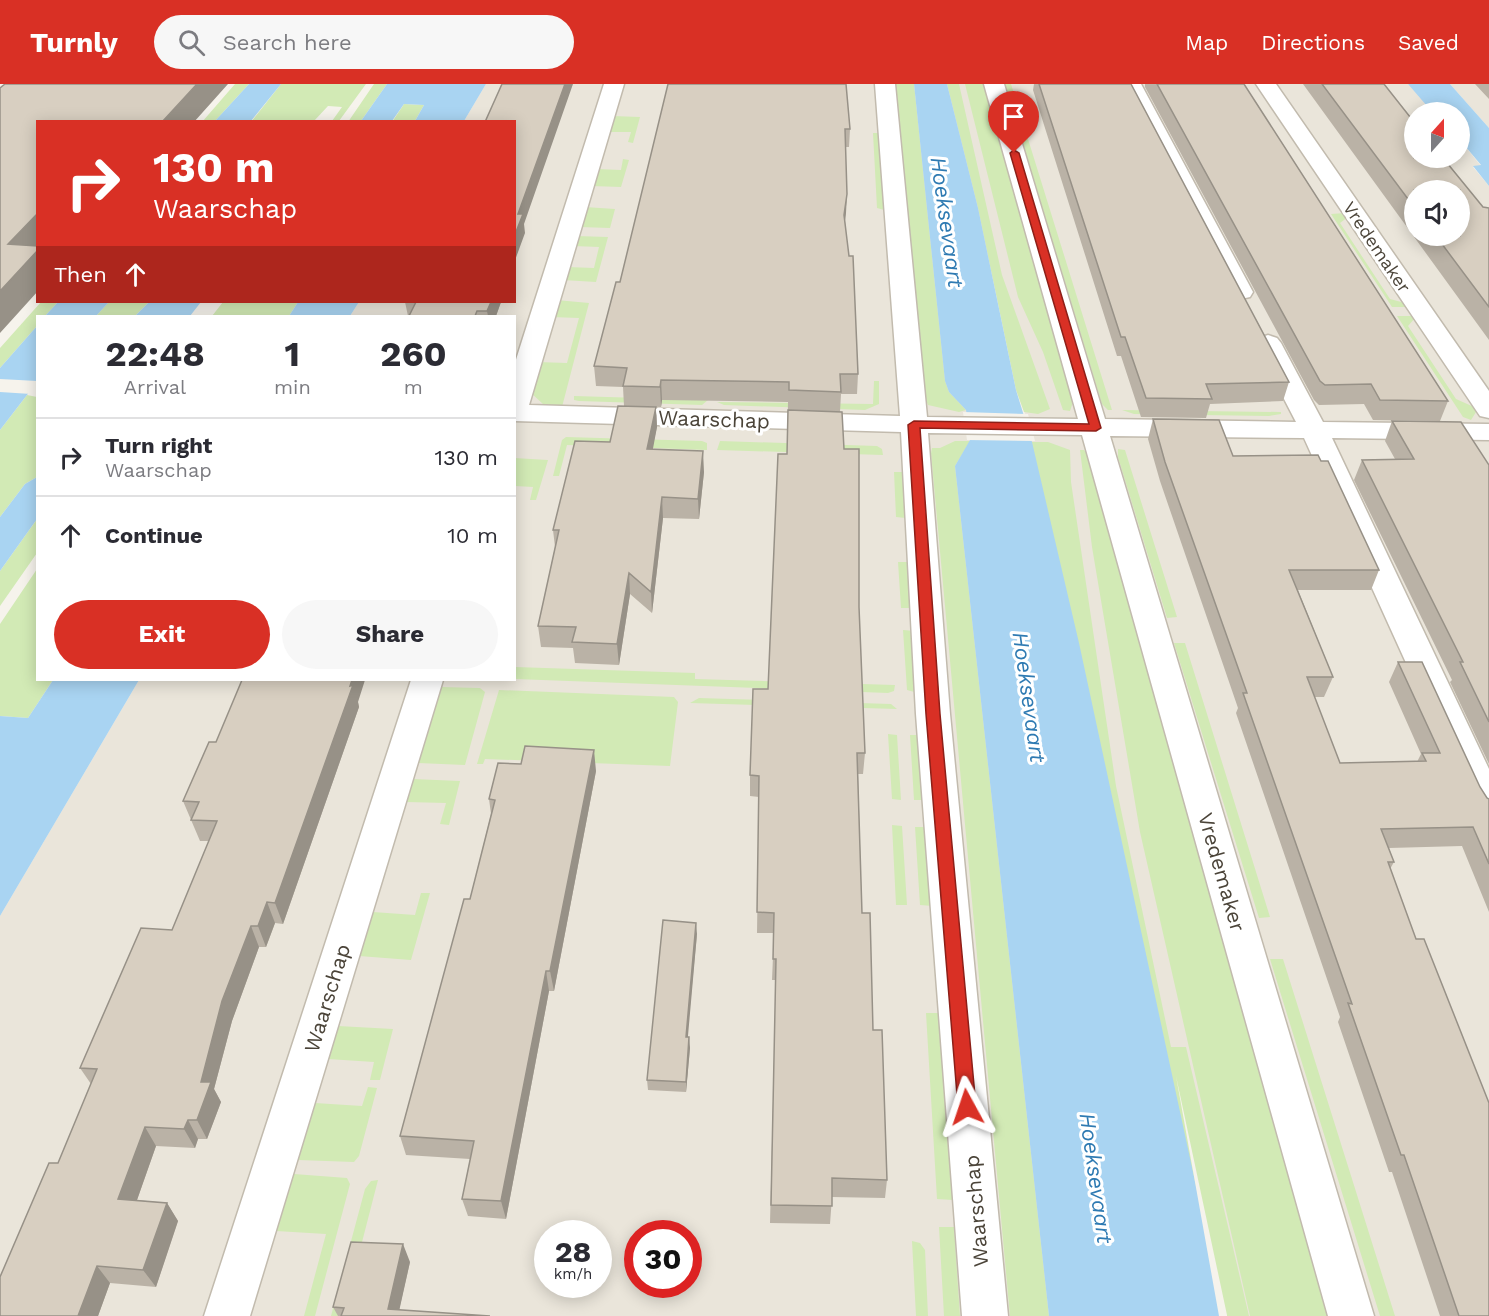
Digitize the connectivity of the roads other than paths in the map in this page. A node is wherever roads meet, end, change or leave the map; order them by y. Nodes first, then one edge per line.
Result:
1 (614, 84) edge
2 (885, 84) edge
3 (994, 84) edge
4 (1131, 84) edge
5 (1266, 84) edge
6 (516, 405) edge
7 (1489, 410) edge
8 (516, 412) edge
9 (914, 425) junction
10 (1096, 428) junction
11 (1314, 430) junction
12 (1489, 432) edge
13 (427, 681) edge
14 (1489, 806) edge
15 (228, 1316) edge
16 (985, 1316) edge
17 (1351, 1316) edge

1 - 6 street, Waarschap
2 - 9 street, Waarschap
3 - 10 street, Vredemaker
4 - 11 street
5 - 7 street, Vredemaker
8 - 9 street, Waarschap
9 - 10 street, Waarschap
9 - 16 street, Waarschap
10 - 11 street
10 - 17 street, Vredemaker
11 - 12 street
11 - 14 street
13 - 15 street, Waarschap

